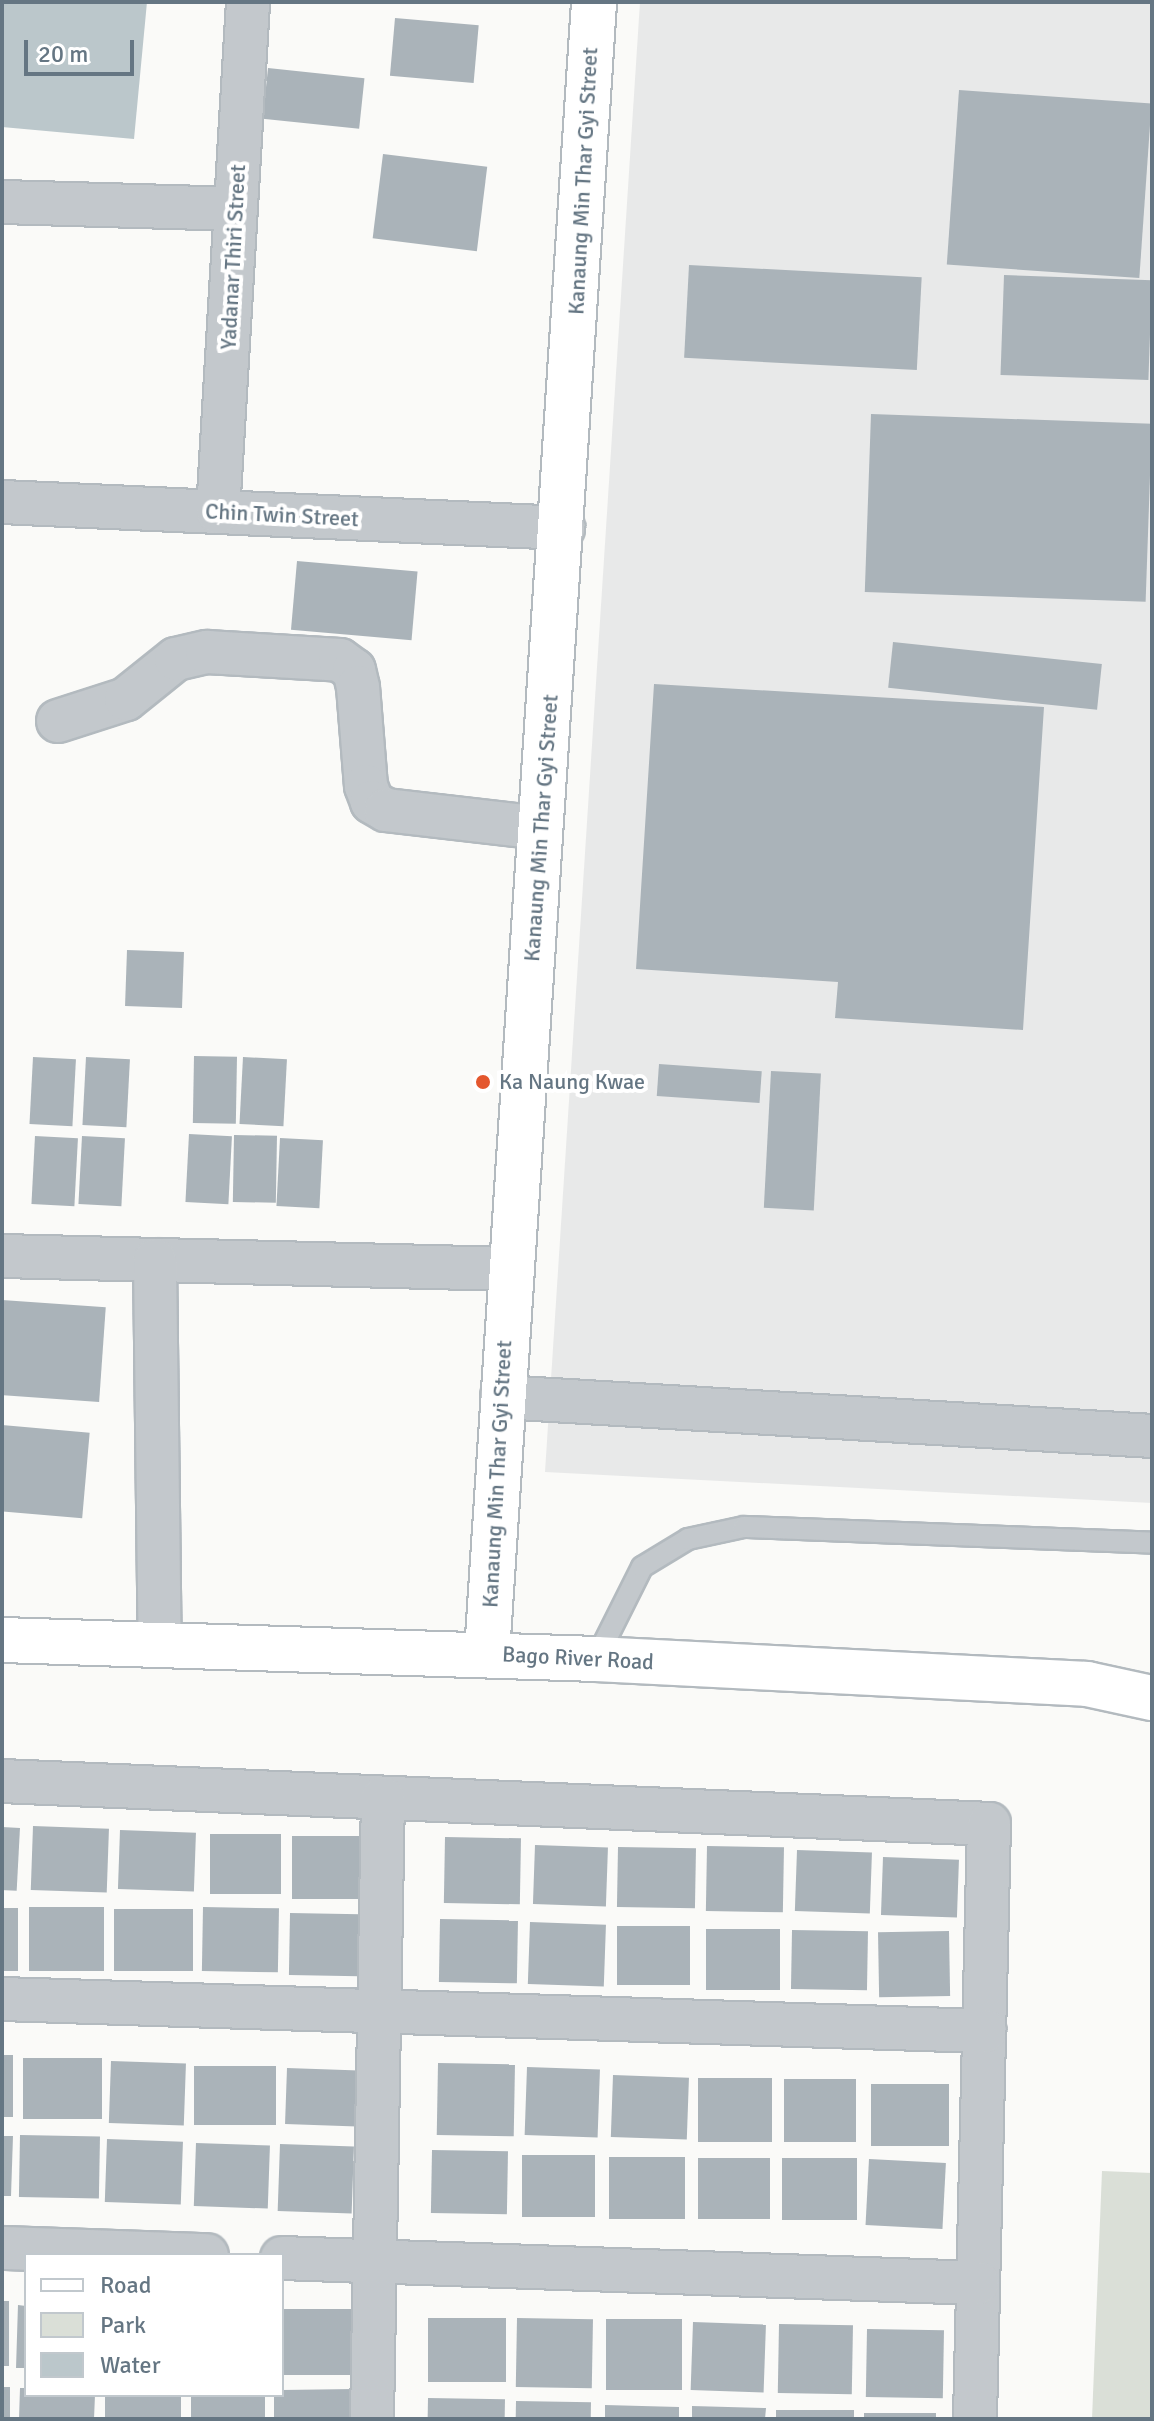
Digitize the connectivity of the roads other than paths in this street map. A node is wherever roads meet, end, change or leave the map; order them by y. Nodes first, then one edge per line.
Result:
1 (248, 2) edge
2 (594, 2) edge
3 (2, 202) edge
4 (236, 209) junction
5 (2, 502) edge
6 (218, 512) junction
7 (563, 528) junction
8 (58, 721) dead end
9 (541, 828) junction
10 (2, 1256) edge
11 (155, 1260) junction
12 (509, 1269) junction
13 (502, 1397) junction
14 (1152, 1436) edge
15 (1152, 1543) edge
16 (2, 1640) edge
17 (160, 1643) junction
18 (487, 1653) junction
19 (596, 1659) junction
20 (1152, 1698) edge
21 (2, 1781) edge
22 (383, 1798) junction
23 (2, 1999) edge
24 (379, 2011) junction
25 (984, 2031) junction
26 (2, 2248) edge
27 (148, 2253) edge
28 (284, 2258) edge
29 (375, 2261) junction
30 (978, 2283) junction
31 (372, 2419) edge
32 (975, 2419) edge

1 - 4 street, Yadanar Thiri Street
2 - 7 street, Kanaung Min Thar Gyi Street
3 - 4 street
4 - 6 street, Yadanar Thiri Street
5 - 6 street, Chin Twin Street
6 - 7 street, Chin Twin Street
7 - 9 street, Kanaung Min Thar Gyi Street
8 - 9 street
9 - 12 street, Kanaung Min Thar Gyi Street
10 - 11 street
11 - 12 street
11 - 17 street
12 - 13 street, Kanaung Min Thar Gyi Street
13 - 14 street
13 - 18 street, Kanaung Min Thar Gyi Street
15 - 19 lane
16 - 17 street, Bago River Road
17 - 18 street, Bago River Road
18 - 19 street, Bago River Road
19 - 20 street, Bago River Road
21 - 22 street
22 - 24 street
22 - 25 street
23 - 24 street
24 - 25 street
24 - 29 street
25 - 30 street
26 - 27 street
28 - 29 street
29 - 30 street
29 - 31 street
30 - 32 street

